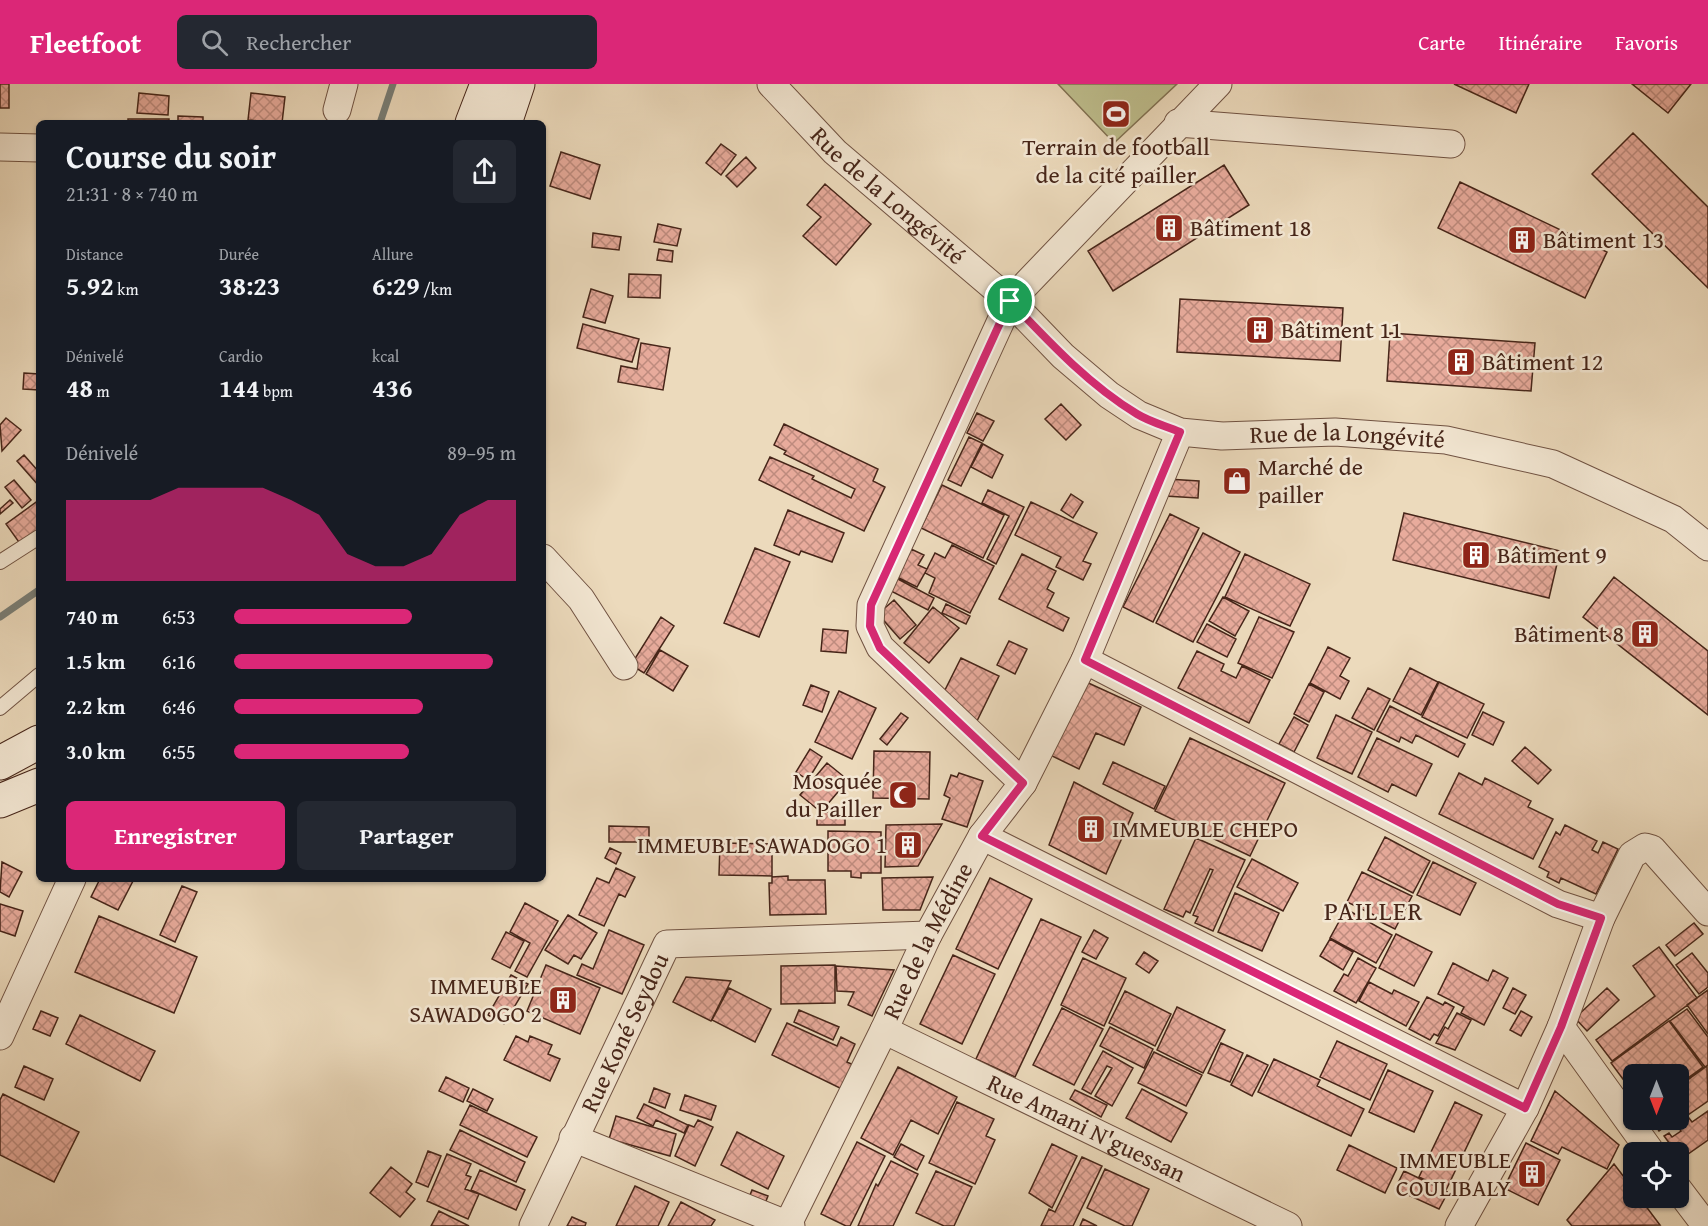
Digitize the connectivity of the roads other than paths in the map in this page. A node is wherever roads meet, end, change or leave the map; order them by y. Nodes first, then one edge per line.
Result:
1 (344, 84) edge
2 (487, 84) edge
3 (518, 84) edge
4 (771, 84) edge
5 (1218, 84) edge
6 (337, 111) dead end
7 (473, 120) edge
8 (506, 120) edge
9 (1179, 123) junction
10 (1451, 144) dead end
11 (0, 147) edge
12 (36, 148) edge
13 (1010, 301) junction
14 (1180, 432) junction
15 (36, 539) edge
16 (1708, 547) edge
17 (546, 561) edge
18 (0, 562) edge
19 (1085, 660) junction
20 (624, 666) dead end
21 (36, 678) edge
22 (0, 708) edge
23 (36, 744) edge
24 (0, 763) edge
25 (1023, 783) junction
26 (36, 786) edge
27 (0, 801) edge
28 (982, 836) junction
29 (71, 882) edge
30 (1708, 912) edge
31 (1601, 918) junction
32 (928, 934) junction
33 (1561, 1027) junction
34 (884, 1030) junction
35 (0, 1036) edge
36 (1525, 1108) junction
37 (573, 1138) junction
38 (1644, 1142) edge
39 (1689, 1204) edge
40 (789, 1225) edge
41 (533, 1226) edge
42 (1288, 1226) edge
43 (1459, 1226) edge
44 (1706, 1226) edge

1 - 6 street
2 - 7 main road
3 - 8 main road
4 - 13 street, Rue de la Longévité
5 - 9 street
9 - 10 street
9 - 13 street
11 - 12 street
13 - 14 street, Rue de la Longévité
13 - 25 street
14 - 16 street, Rue de la Longévité
14 - 19 street, Rue de la Médine
15 - 18 lane
17 - 20 street
19 - 25 street, Rue de la Médine
19 - 31 street
21 - 22 lane
23 - 24 main road
25 - 28 street, Rue de la Médine
26 - 27 main road
28 - 32 street, Rue de la Médine
28 - 36 street
29 - 35 street
30 - 31 street
31 - 33 street
32 - 34 street, Rue de la Médine
32 - 37 street, Rue Koné Seydou
33 - 36 street
33 - 38 street
34 - 40 street, Rue de la Médine
34 - 42 street, Rue Amani N'guessan
36 - 43 street
37 - 40 street
37 - 41 street, Rue Koné Seydou
39 - 44 street

